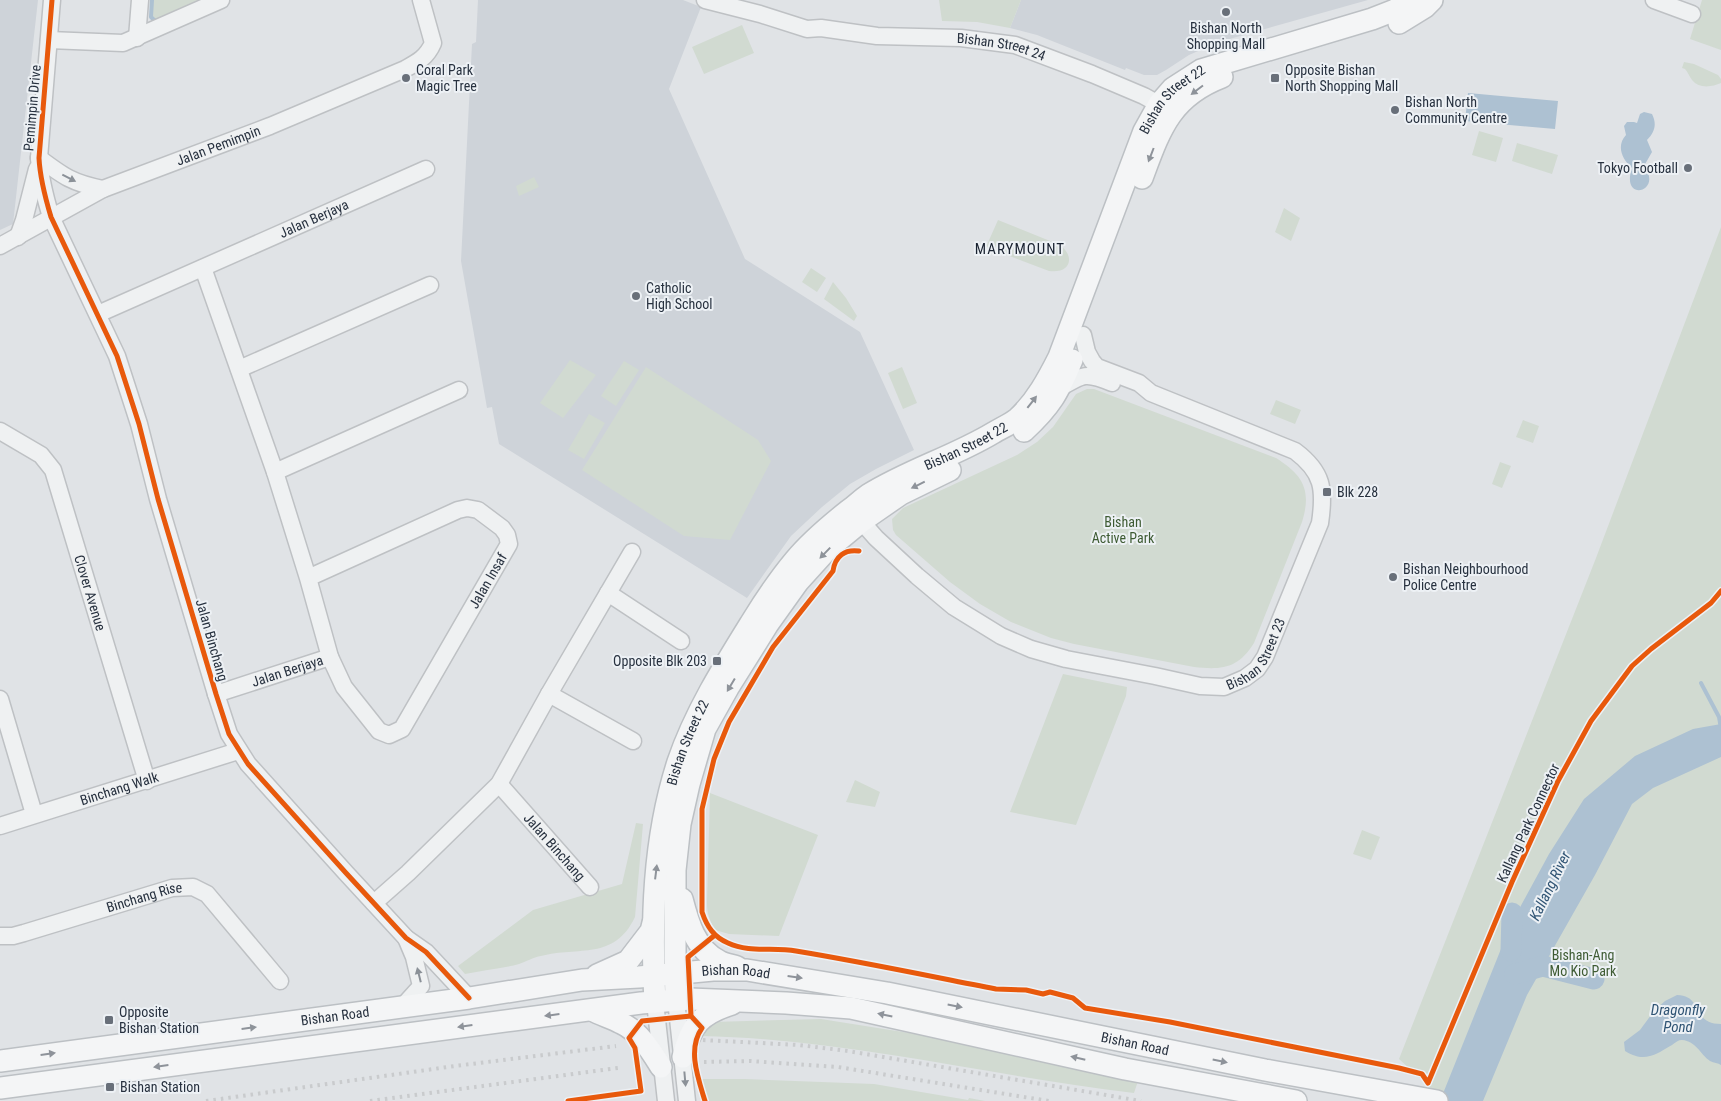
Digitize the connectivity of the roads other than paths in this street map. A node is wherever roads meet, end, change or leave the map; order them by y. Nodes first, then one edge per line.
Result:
1 (52, 0) edge
2 (140, 0) edge
3 (221, 0) edge
4 (421, 0) edge
5 (705, 0) edge
6 (747, 0) edge
7 (1411, 0) edge
8 (1432, 0) edge
9 (1654, 0) edge
10 (1692, 14) dead end
11 (821, 28) junction
12 (137, 38) junction
13 (49, 40) junction
14 (1165, 108) junction
15 (39, 158) junction
16 (426, 169) dead end
17 (103, 189) junction
18 (51, 217) junction
19 (18, 237) junction
20 (0, 246) edge
21 (203, 268) junction
22 (430, 284) dead end
23 (98, 314) junction
24 (1083, 335) junction
25 (239, 369) junction
26 (1060, 388) junction
27 (459, 390) dead end
28 (1152, 393) junction
29 (0, 430) edge
30 (275, 472) junction
31 (856, 515) junction
32 (632, 552) dead end
33 (308, 578) junction
34 (608, 593) junction
35 (681, 641) dead end
36 (330, 657) junction
37 (216, 694) junction
38 (549, 694) junction
39 (0, 699) edge
40 (389, 735) joint
41 (633, 741) dead end
42 (238, 750) junction
43 (146, 780) junction
44 (499, 784) junction
45 (34, 814) junction
46 (0, 826) edge
47 (675, 870) junction
48 (590, 887) dead end
49 (374, 903) junction
50 (654, 921) junction
51 (0, 936) edge
52 (406, 938) junction
53 (747, 970) junction
54 (676, 973) junction
55 (654, 976) junction
56 (582, 980) junction
57 (280, 981) dead end
58 (469, 998) junction
59 (676, 1000) junction
60 (742, 1001) junction
61 (655, 1002) junction
62 (402, 1007) junction
63 (591, 1010) junction
64 (683, 1057) junction
65 (0, 1061) edge
66 (661, 1067) junction
67 (0, 1088) edge
68 (1434, 1100) edge
69 (666, 1101) edge
70 (687, 1101) edge
71 (1296, 1101) edge

1 - 13 street, Pemimpin Drive
2 - 12 street
3 - 12 street
4 - 17 street, Jalan Pemimpin
5 - 11 street, Bishan Street 24
6 - 11 street, Bishan Street 24
7 - 14 main road, Bishan Street 22
8 -> 14 main road, Bishan Street 22
9 - 10 street
11 - 14 street, Bishan Street 24
12 - 13 street
13 - 15 street, Pemimpin Drive
14 -> 24 main road, Bishan Street 22
31 -> 14 main road, Bishan Street 22
15 -> 17 street
15 - 18 street, Pemimpin Drive
15 - 19 street
16 - 21 street, Jalan Berjaya
17 - 18 street, Jalan Pemimpin
18 - 19 street, Jalan Pemimpin
18 - 23 street, Jalan Binchang
19 - 20 street, Jalan Pemimpin
21 - 23 street, Jalan Berjaya
21 - 25 street, Jalan Berjaya
22 - 25 street
23 - 37 street, Jalan Binchang
24 - 26 main road, Bishan Street 22
24 - 28 street, Bishan Street 23
25 - 30 street, Jalan Berjaya
26 - 28 street, Bishan Street 23
26 -> 31 main road, Bishan Street 22
27 - 30 street
28 - 31 street, Bishan Street 23
29 - 43 street, Clover Avenue
30 - 33 street, Jalan Berjaya
31 -> 47 main road, Bishan Street 22
50 -> 31 main road, Bishan Street 22
32 - 34 street
33 - 36 street, Jalan Berjaya
33 - 40 street, Jalan Insaf
34 - 35 street
34 - 38 street
36 - 37 street, Jalan Berjaya
36 - 40 street, Jalan Berjaya
37 - 42 street, Jalan Binchang
38 - 41 street
38 - 44 street
39 - 45 street
42 - 43 street, Binchang Walk
42 - 49 street, Jalan Binchang
43 - 45 street, Binchang Walk
44 - 48 street, Jalan Binchang
44 - 49 street
45 - 46 street, Binchang Walk
47 - 53 main road
47 - 54 main road, Bishan Street 22
49 - 52 street, Jalan Binchang
50 - 55 main road, Bishan Street 22
50 - 56 main road
51 - 57 street, Binchang Rise
52 - 58 street, Jalan Binchang
62 -> 52 street, Jalan Binchang
53 - 54 main road, Bishan Road
53 -> 68 main road, Bishan Road
54 - 55 main road, Bishan Road
54 - 59 main road, Bishan Street 22
55 - 56 main road, Bishan Road
55 - 61 main road, Bishan Street 22
56 - 58 main road, Bishan Road
58 - 62 main road, Bishan Road
59 - 60 main road, Bishan Road
59 - 61 main road, Bishan Road
59 - 64 street
60 - 64 main road
71 -> 60 main road, Bishan Road
61 - 63 main road, Bishan Road
61 - 66 street
65 -> 62 main road, Bishan Road
63 - 66 main road
63 -> 67 main road, Bishan Road
64 -> 70 street
66 - 69 street

